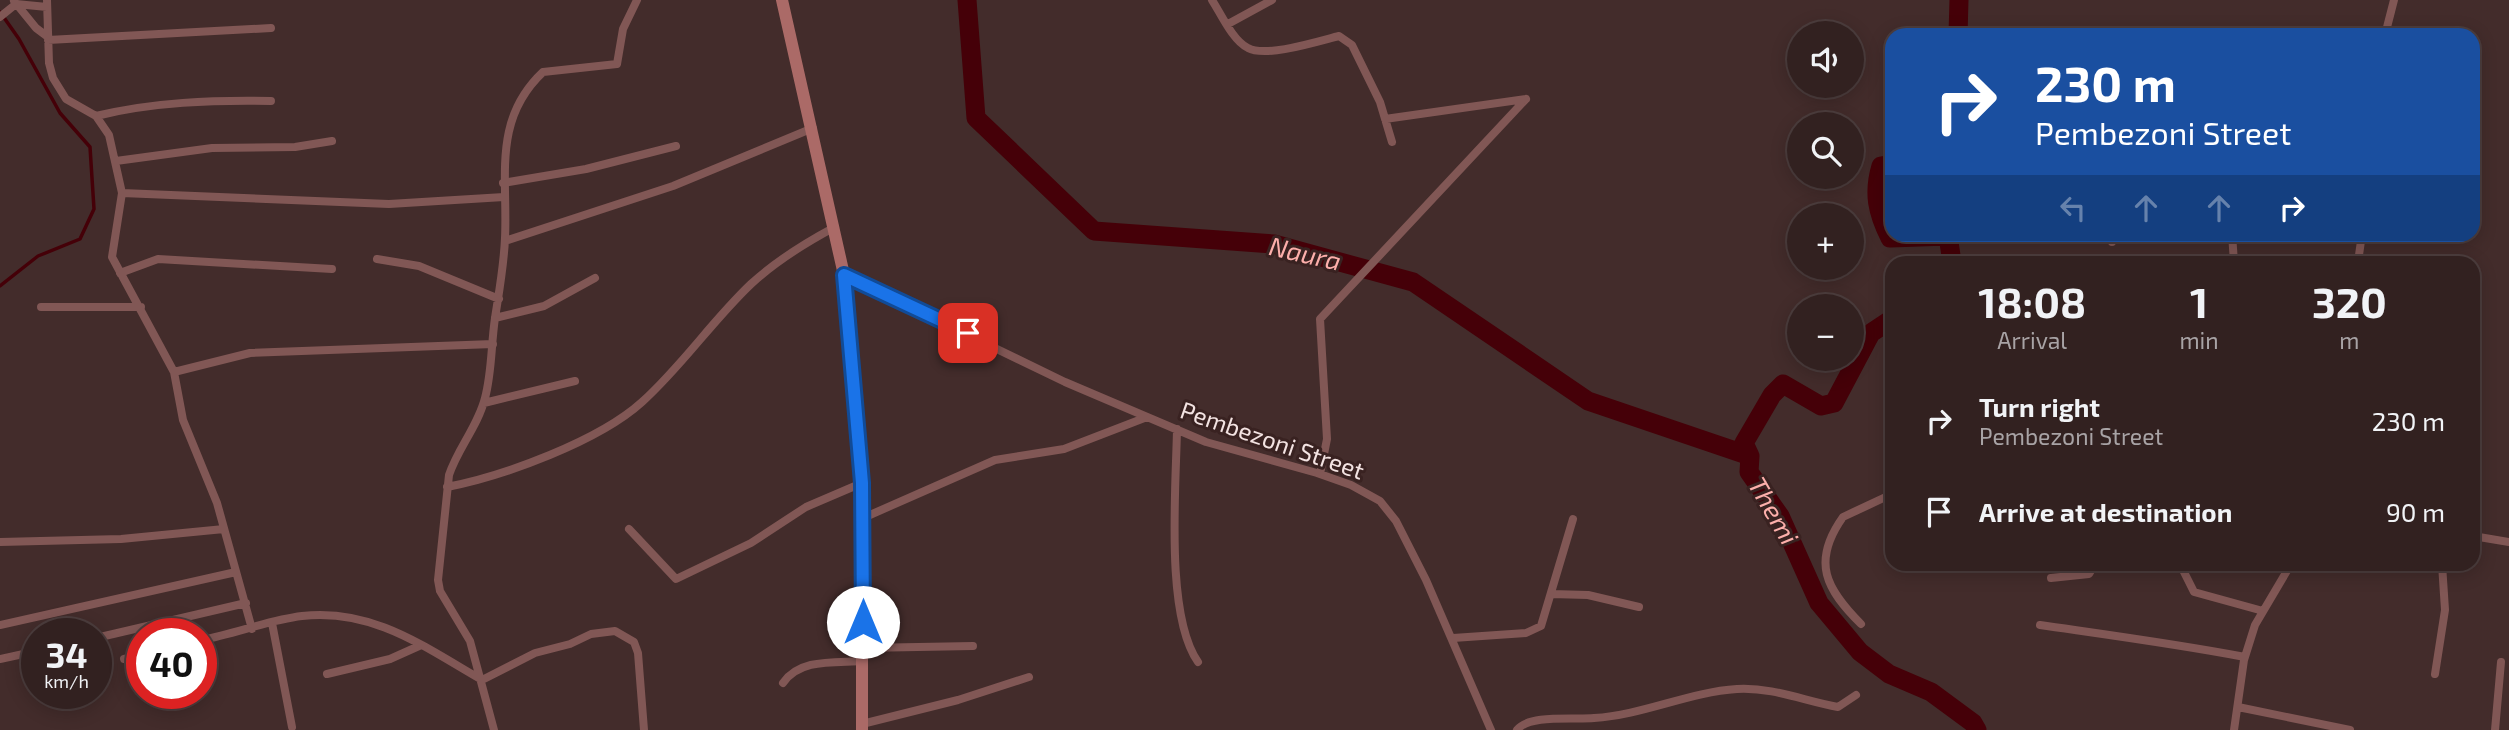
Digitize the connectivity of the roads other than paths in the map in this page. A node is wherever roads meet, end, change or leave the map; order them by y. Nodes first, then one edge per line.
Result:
1 (637, 0) edge
2 (782, 0) edge
3 (1212, 0) edge
4 (1272, 0) edge
5 (2395, 0) edge
6 (15, 2) edge
7 (47, 3) edge
8 (1, 15) edge
9 (1228, 24) junction
10 (271, 28) dead end
11 (2387, 28) edge
12 (48, 38) junction
13 (271, 101) dead end
14 (96, 116) junction
15 (1385, 119) junction
16 (813, 128) junction
17 (332, 141) dead end
18 (1392, 142) dead end
19 (676, 146) dead end
20 (116, 161) junction
21 (503, 183) junction
22 (122, 193) junction
23 (504, 197) junction
24 (835, 227) junction
25 (505, 241) junction
26 (377, 259) dead end
27 (332, 270) dead end
28 (120, 273) junction
29 (844, 275) junction
30 (596, 278) dead end
31 (499, 299) junction
32 (41, 307) dead end
33 (141, 307) junction
34 (495, 318) junction
35 (493, 344) junction
36 (173, 372) junction
37 (575, 381) dead end
38 (484, 402) junction
39 (1147, 417) junction
40 (1177, 429) junction
41 (1320, 474) junction
42 (862, 483) junction
43 (447, 487) junction
44 (1885, 497) edge
45 (863, 518) junction
46 (1573, 519) dead end
47 (224, 529) junction
48 (629, 529) dead end
49 (2480, 537) edge
50 (0, 541) edge
51 (2509, 542) edge
52 (2092, 571) edge
53 (2184, 571) edge
54 (2287, 571) edge
55 (2442, 571) edge
56 (236, 572) junction
57 (2051, 578) dead end
58 (1551, 594) junction
59 (246, 603) junction
60 (1639, 607) dead end
61 (2263, 611) junction
62 (272, 623) junction
63 (1861, 624) dead end
64 (0, 625) edge
65 (2040, 625) dead end
66 (252, 629) junction
67 (112, 634) edge
68 (217, 637) edge
69 (1453, 638) junction
70 (419, 646) junction
71 (973, 646) dead end
72 (863, 648) junction
73 (21, 654) edge
74 (2245, 657) junction
75 (0, 659) edge
76 (863, 662) junction
77 (1198, 662) dead end
78 (2501, 662) dead end
79 (327, 674) dead end
80 (2435, 674) dead end
81 (1030, 677) dead end
82 (482, 680) junction
83 (783, 683) dead end
84 (1856, 695) dead end
85 (2238, 707) junction
86 (292, 727) dead end
87 (862, 727) edge
88 (494, 730) edge
89 (644, 730) edge
90 (1491, 730) edge
91 (1517, 730) edge
92 (2234, 730) edge
93 (2350, 730) edge
94 (2495, 730) edge

1 - 21 street
2 - 16 street
3 - 9 street
4 - 9 street
5 - 11 street
6 - 7 street
6 - 8 street
6 - 12 street
7 - 12 street
9 - 15 street
10 - 12 street
12 - 14 street
13 - 14 street
14 - 20 street
15 - 18 street
15 - 41 street
16 - 24 street
16 - 25 street
17 - 20 street
19 - 21 street
20 - 22 street
21 - 23 street
22 - 23 street
22 - 28 street
23 - 25 street
24 - 29 street
24 - 43 street
25 - 31 street
26 - 31 street
27 - 28 street
28 - 33 street
29 - 39 street, Pembezoni Street
29 - 42 street
30 - 34 street
31 - 34 street
32 - 33 street
33 - 36 street
34 - 35 street
35 - 36 street
35 - 38 street
36 - 47 street
37 - 38 street
38 - 43 street
39 - 40 street, Pembezoni Street
39 - 45 street
40 - 41 street, Pembezoni Street
40 - 77 street
41 - 69 street, Pembezoni Street
42 - 45 street
42 - 48 street
43 - 82 street
44 - 63 street
45 - 72 street
46 - 58 street
47 - 50 street
47 - 56 street
49 - 51 street
52 - 57 street
53 - 61 street
54 - 61 street
55 - 80 street
56 - 59 street
56 - 64 street
58 - 60 street
58 - 69 street
59 - 66 street
59 - 67 street
61 - 74 street
62 - 66 street
62 - 70 street
62 - 86 street
65 - 74 street
66 - 68 street
69 - 90 street, Pembezoni Street
70 - 79 street
70 - 82 street
71 - 72 street
72 - 76 street
73 - 75 street
74 - 85 street
76 - 83 street
76 - 87 street
78 - 94 street
81 - 87 street
82 - 88 street
82 - 89 street
84 - 91 street
85 - 92 street
85 - 93 street

